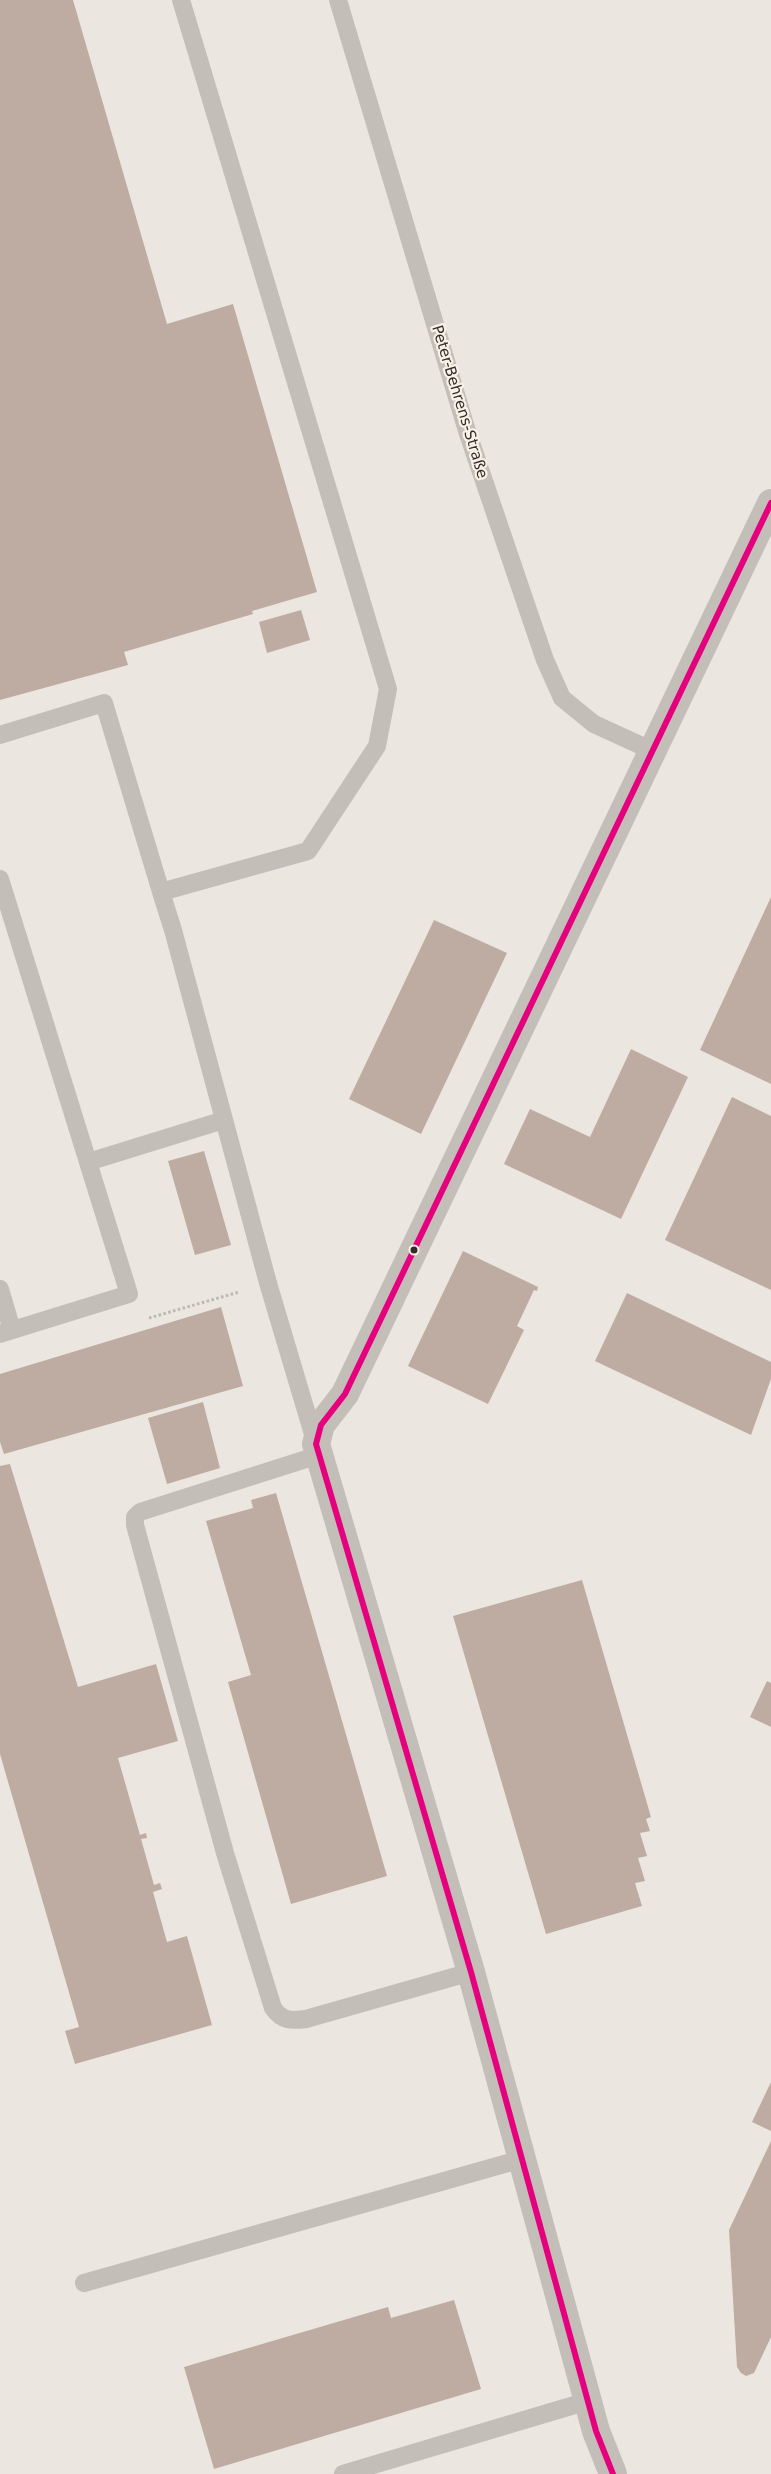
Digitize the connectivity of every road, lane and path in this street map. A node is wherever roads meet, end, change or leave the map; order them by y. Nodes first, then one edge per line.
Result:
1 (181, 0) edge
2 (338, 0) edge
3 (771, 503) edge
4 (0, 735) edge
5 (653, 751) junction
6 (0, 879) edge
7 (161, 892) junction
8 (224, 1120) junction
9 (88, 1162) junction
10 (0, 1289) edge
11 (6, 1332) edge
12 (317, 1449) junction
13 (471, 1972) junction
14 (522, 2159) junction
15 (84, 2283) dead end
16 (588, 2401) junction
17 (343, 2474) edge
18 (613, 2474) edge

1 - 7 lane
2 - 5 lane, Peter-Behrens-Straße
3 - 5 street
4 - 7 lane
5 - 12 street
6 - 9 lane
7 - 8 lane
8 - 9 lane
8 - 12 lane
9 - 11 lane
10 - 11 lane
12 - 13 street
12 - 13 lane
13 - 14 street
14 - 15 lane
14 - 16 street
16 - 17 lane
16 - 18 street

